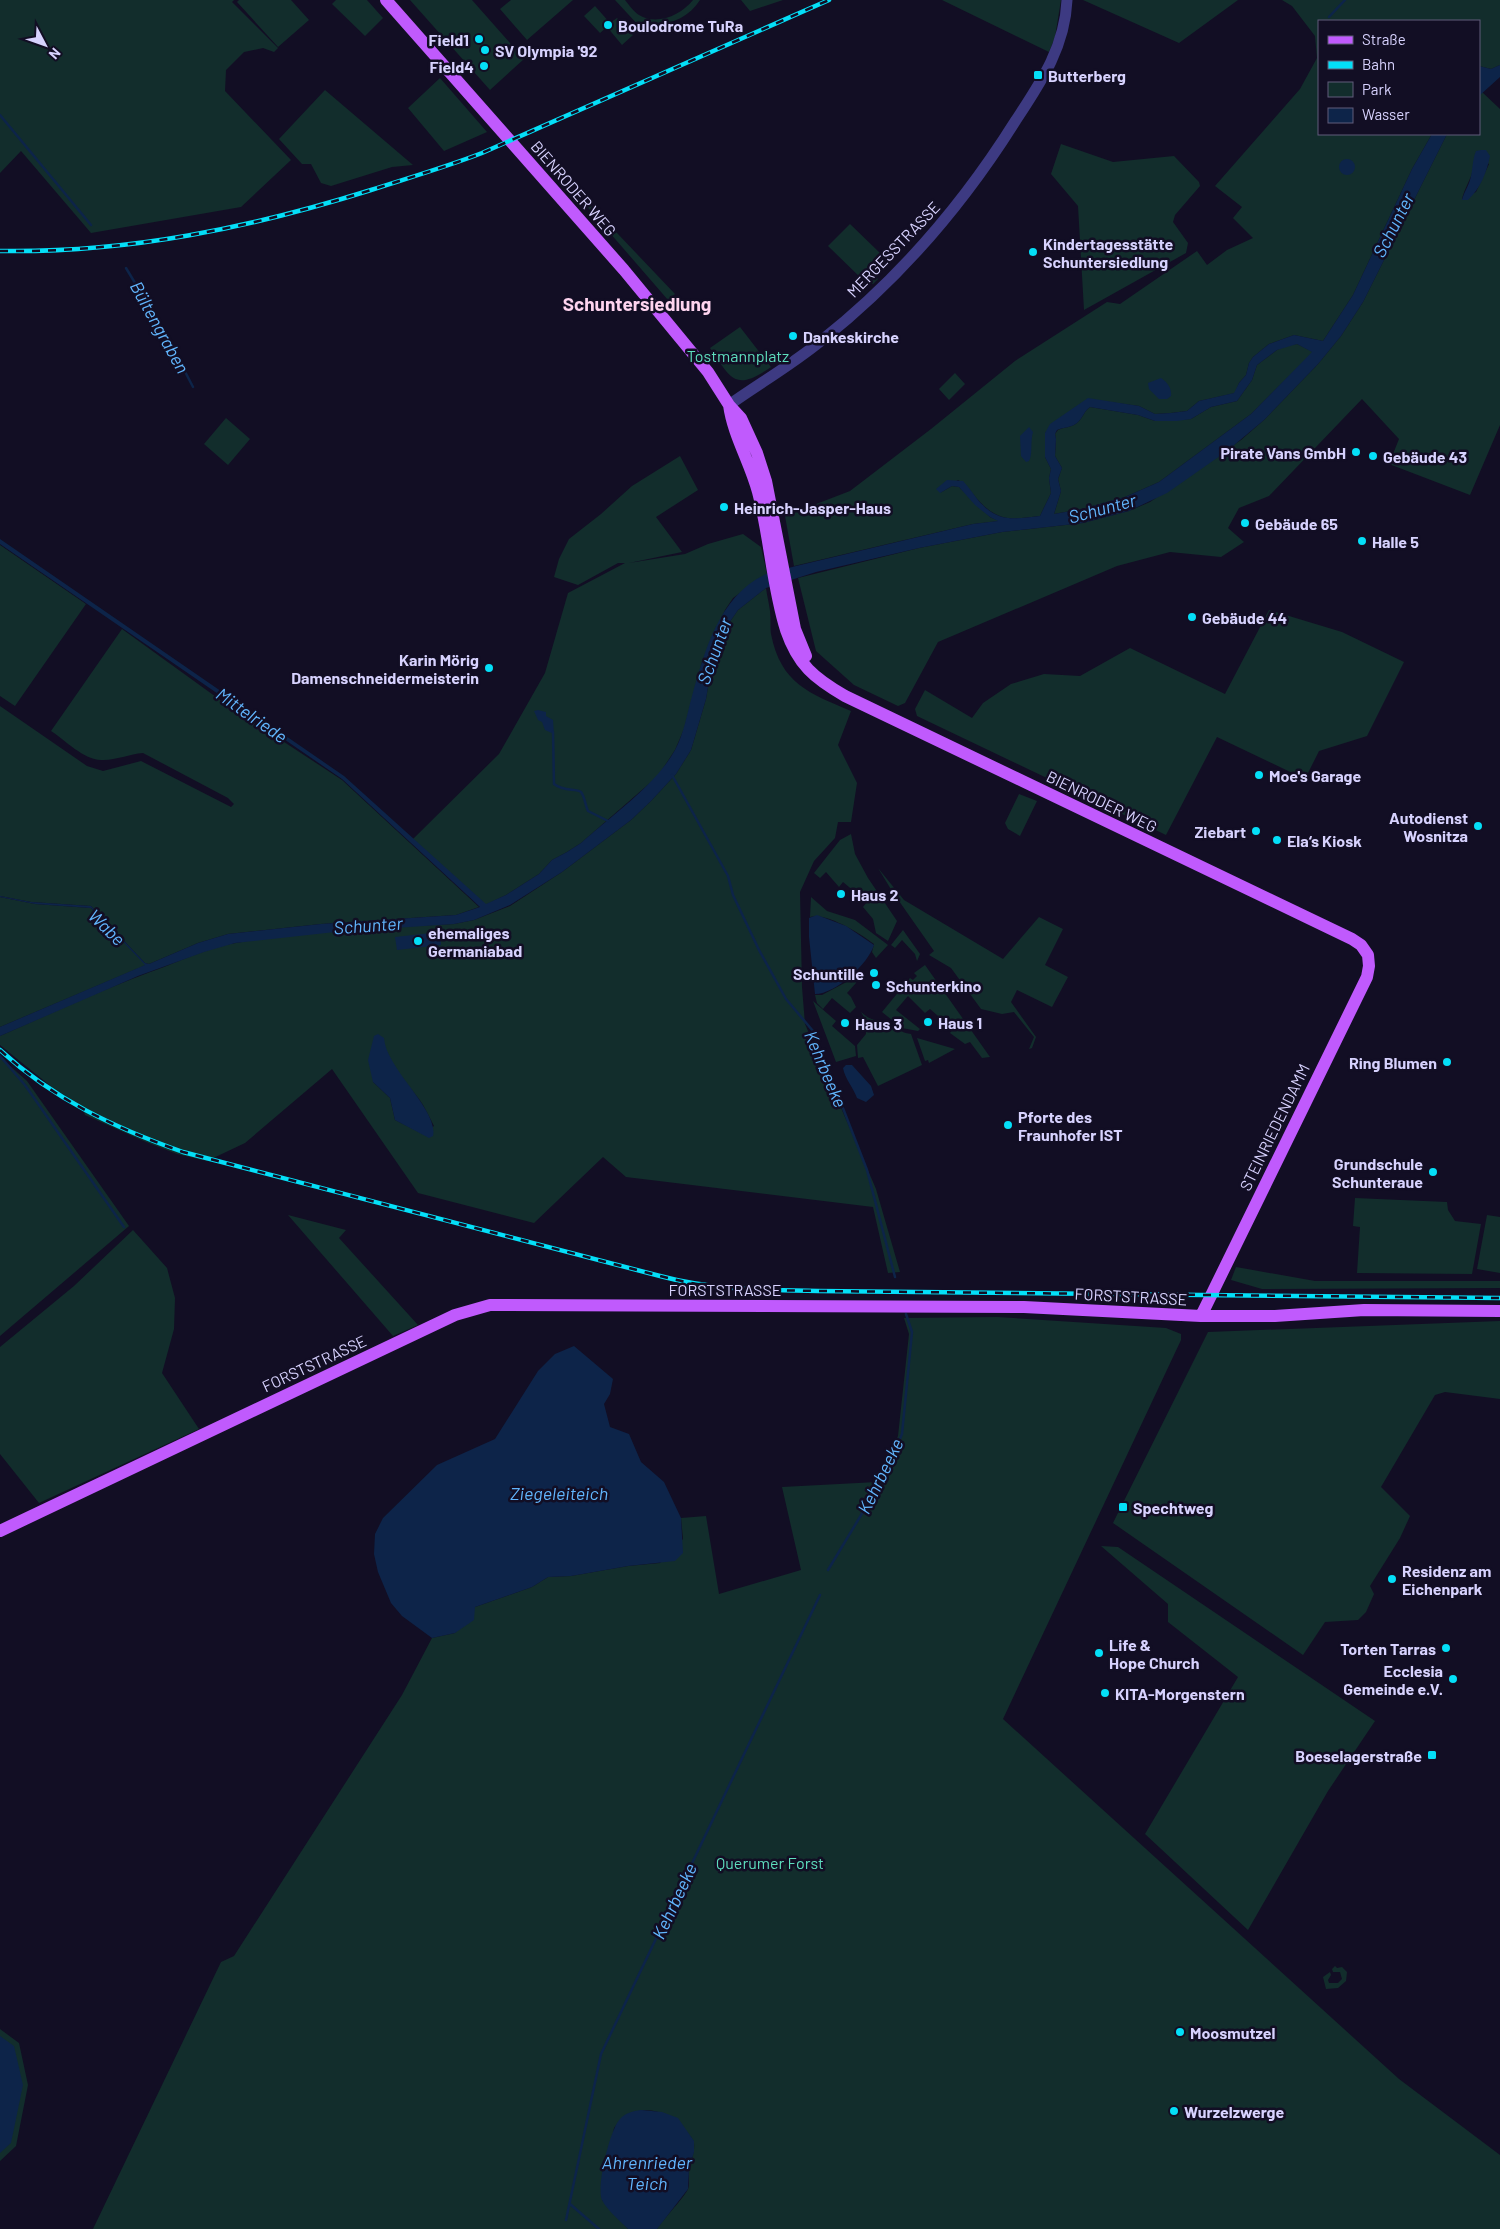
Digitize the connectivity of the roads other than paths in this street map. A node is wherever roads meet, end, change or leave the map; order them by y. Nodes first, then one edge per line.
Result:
1 (386, 0) edge
2 (1068, 0) edge
3 (729, 405) junction
4 (1366, 951) joint
5 (1500, 1311) edge
6 (1201, 1316) junction
7 (0, 1531) edge

1 - 3 main road, BIENRODER WEG
2 - 3 street, MERGESSTRASSE
3 - 4 main road, BIENRODER WEG
4 - 6 main road, STEINRIEDENDAMM
5 - 6 main road, FORSTSTRASSE
6 - 7 main road, FORSTSTRASSE

